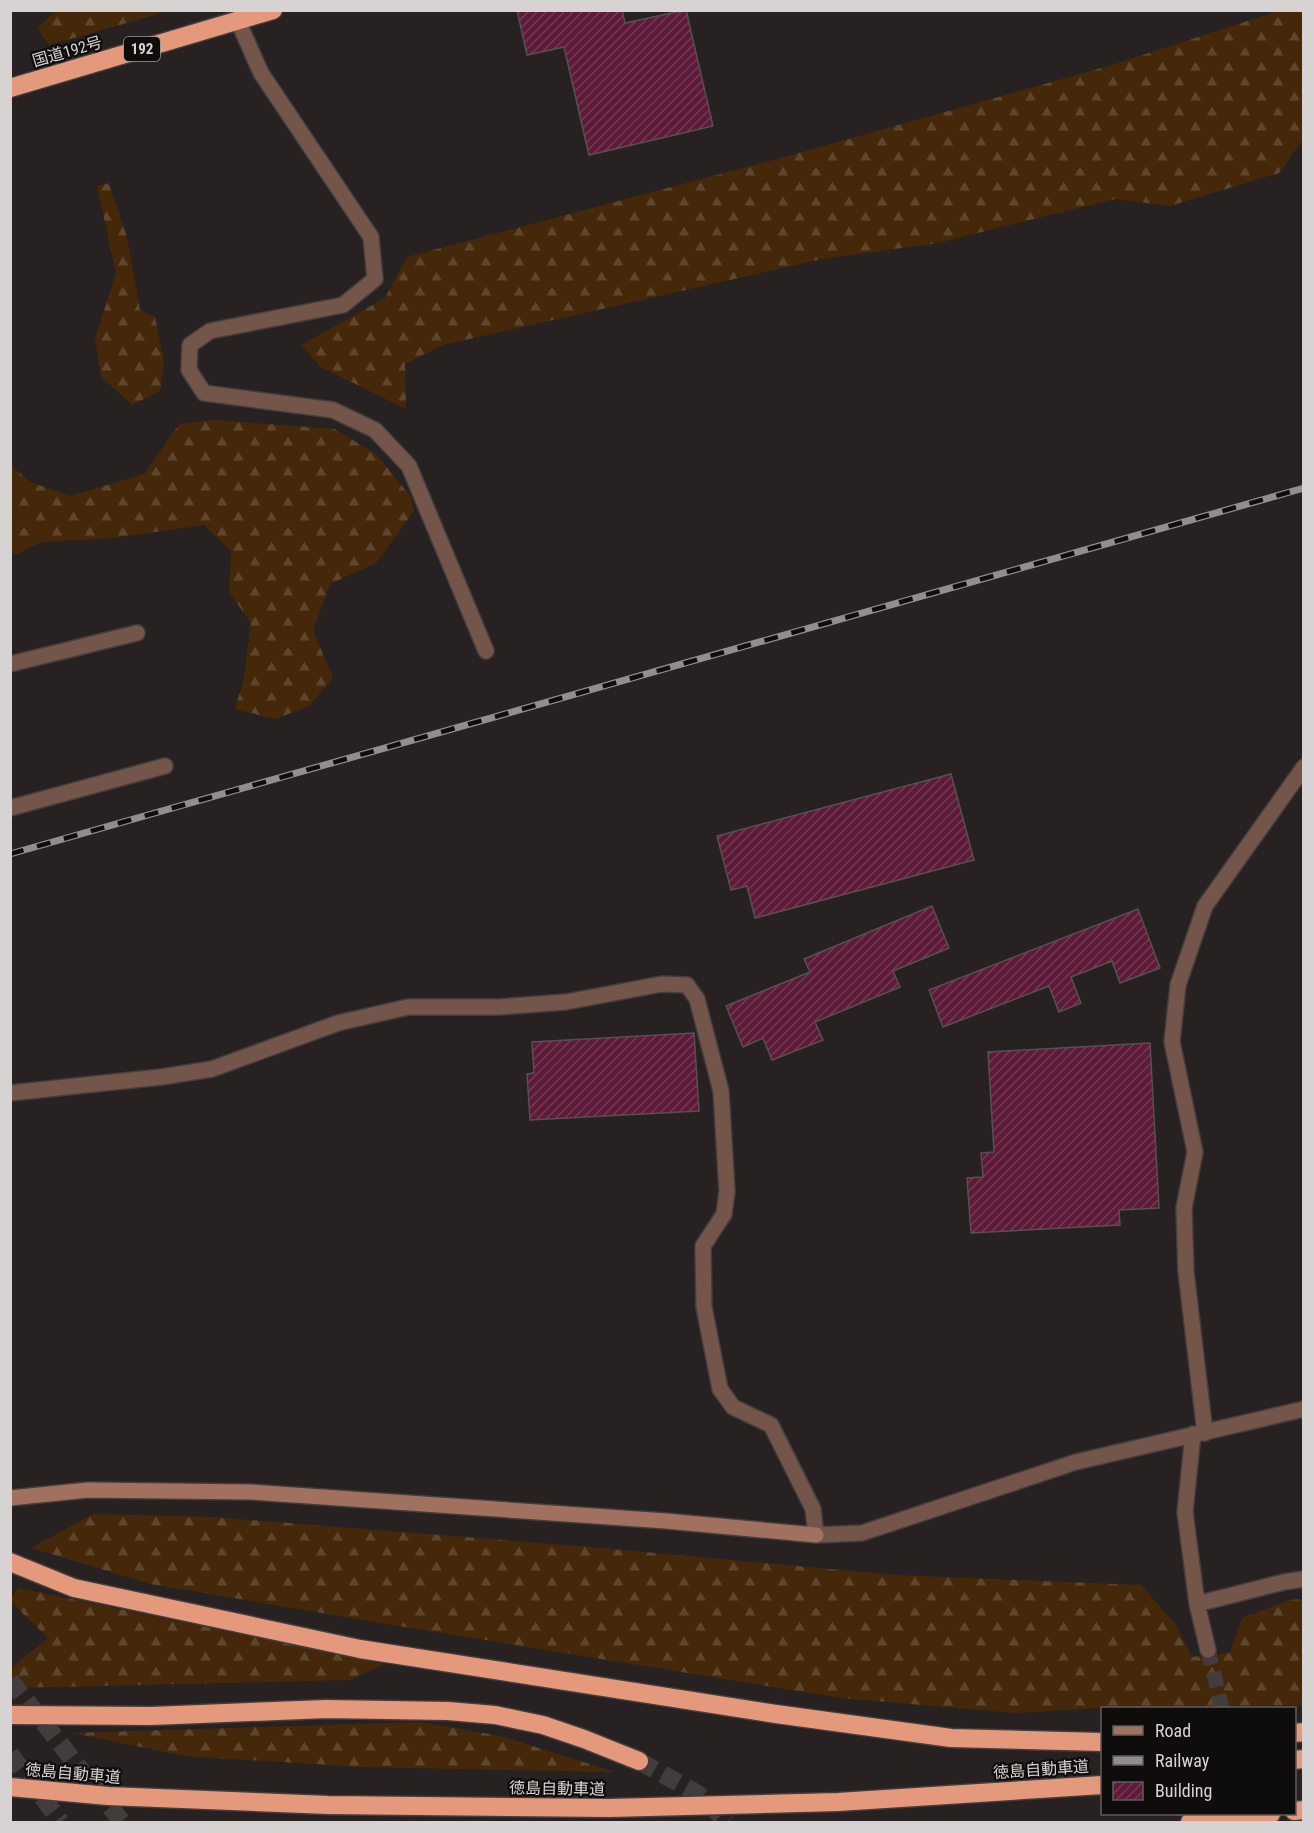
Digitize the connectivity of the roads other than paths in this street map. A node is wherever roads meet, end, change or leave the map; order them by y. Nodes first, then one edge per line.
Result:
1 (273, 10) edge
2 (238, 21) junction
3 (10, 87) edge
4 (137, 633) dead end
5 (486, 651) dead end
6 (10, 664) edge
7 (165, 766) dead end
8 (1304, 767) edge
9 (10, 808) edge
10 (10, 1093) edge
11 (1304, 1409) edge
12 (1199, 1433) junction
13 (12, 1495) edge
14 (816, 1535) junction
15 (10, 1562) edge
16 (1304, 1579) edge
17 (1197, 1605) junction
18 (1208, 1650) tunnel mouth
19 (10, 1715) edge
20 (1101, 1742) edge
21 (639, 1761) tunnel mouth
22 (1101, 1785) edge
23 (10, 1787) edge
24 (1261, 1815) edge
25 (1190, 1822) edge

1 - 2 highway, 国道192号 / 192
2 - 3 highway, 国道192号 / 192
2 - 5 street
4 - 6 street
7 - 9 street
8 - 12 street
10 - 14 street
11 - 12 street
12 - 14 street
12 - 17 street
13 - 14 street
15 - 20 highway
16 - 17 street
17 - 18 street
19 - 21 highway
22 - 23 highway, 徳島自動車道
24 - 25 highway

